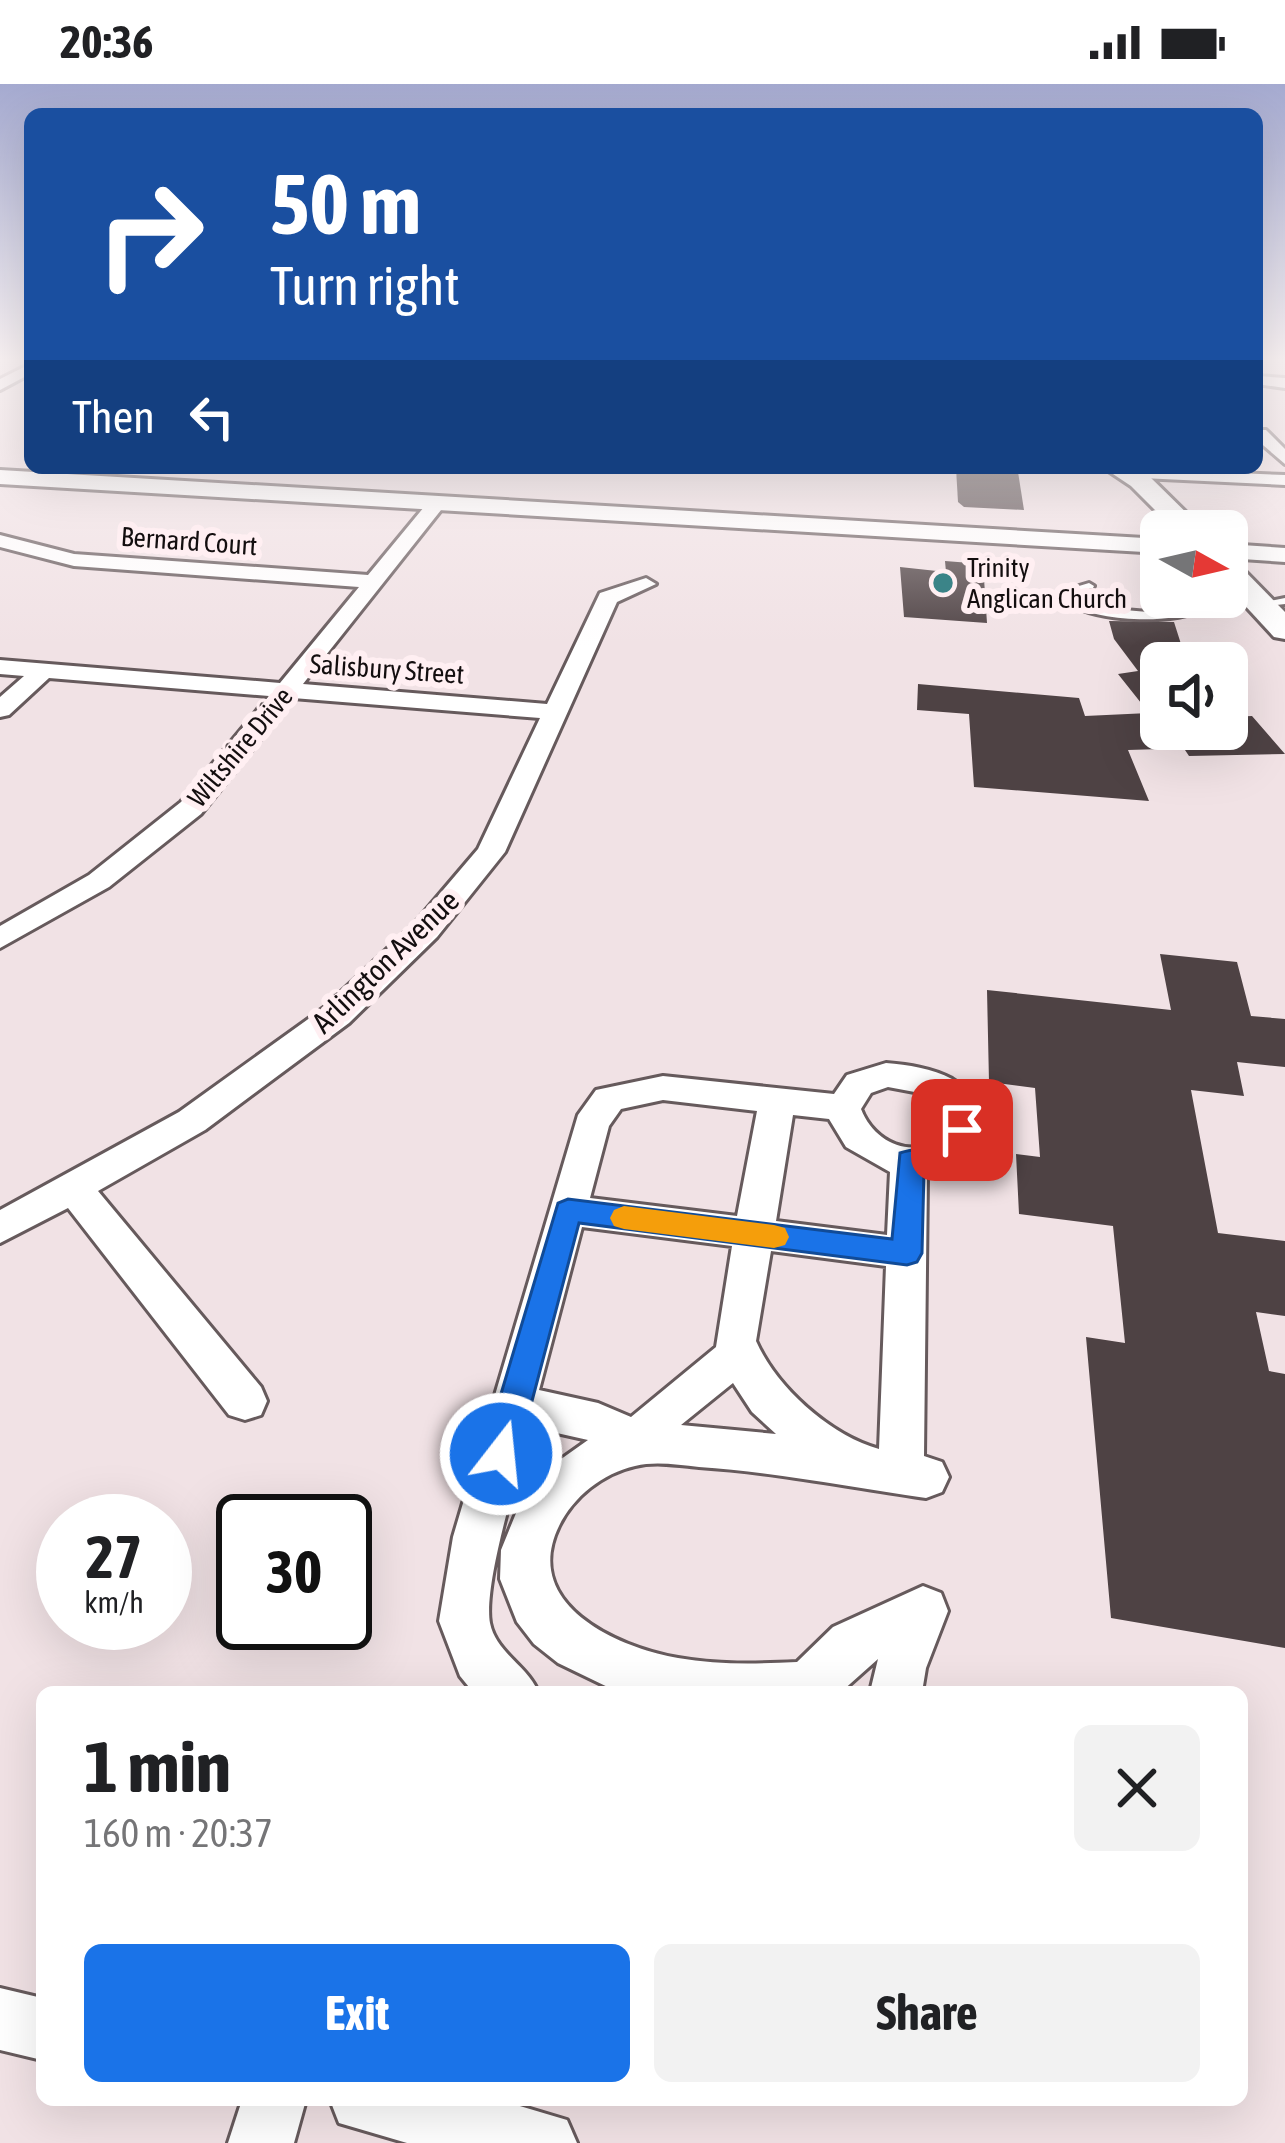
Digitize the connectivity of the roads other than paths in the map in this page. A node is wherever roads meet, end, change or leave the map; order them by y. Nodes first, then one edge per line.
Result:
1 (1117, 474) edge
2 (1126, 474) edge
3 (1185, 474) edge
4 (0, 477) edge
5 (1285, 480) edge
6 (436, 505) junction
7 (1142, 510) edge
8 (1169, 510) edge
9 (0, 541) edge
10 (1041, 542) junction
11 (1140, 545) edge
12 (1248, 552) edge
13 (1140, 555) edge
14 (1285, 555) edge
15 (1285, 564) edge
16 (1248, 565) edge
17 (375, 582) junction
18 (1248, 582) edge
19 (646, 584) dead end
20 (1089, 586) dead end
21 (1272, 602) edge
22 (1140, 614) edge
23 (1248, 618) edge
24 (1285, 630) edge
25 (1285, 653) edge
26 (0, 667) edge
27 (43, 671) junction
28 (287, 691) junction
29 (0, 710) edge
30 (555, 712) junction
31 (0, 939) edge
32 (778, 1102) junction
33 (843, 1108) junction
34 (910, 1160) junction
35 (75, 1189) junction
36 (568, 1210) junction
37 (0, 1228) edge
38 (753, 1234) junction
39 (907, 1253) junction
40 (740, 1353) junction
41 (245, 1401) dead end
42 (514, 1404) junction
43 (641, 1444) junction
44 (897, 1473) junction
45 (500, 1686) edge
46 (697, 1686) edge
47 (810, 1686) edge
48 (897, 1686) edge
49 (0, 2020) edge
50 (36, 2028) edge
51 (272, 2106) edge
52 (387, 2106) edge
53 (261, 2143) edge
54 (544, 2143) edge

1 - 7 main road
2 - 8 main road
3 - 5 street
4 - 6 street
6 - 10 street
6 - 17 street, Wiltshire Drive
9 - 17 street, Bernard Court
10 - 11 street
10 - 13 street
12 - 14 street
15 - 16 street
17 - 28 street, Wiltshire Drive
18 - 21 main road
19 - 30 street, Arlington Avenue
20 - 22 lane
21 - 24 main road
23 - 25 main road
26 - 27 street, Salisbury Street
27 - 28 street, Salisbury Street
27 - 29 street
28 - 30 street, Salisbury Street
28 - 31 street, Wiltshire Drive
30 - 35 street, Arlington Avenue
32 - 33 street
32 - 36 street
32 - 38 street
33 - 34 street
33 - 34 street
34 - 39 street
35 - 37 street, Arlington Avenue
35 - 41 street
36 - 38 street
36 - 42 street
38 - 39 street
38 - 40 street
39 - 44 street
40 - 43 street
40 - 44 street
42 - 43 street
42 - 45 street
43 - 44 street
43 - 46 street
47 - 48 street
49 - 50 street
51 - 53 street
52 - 54 street

